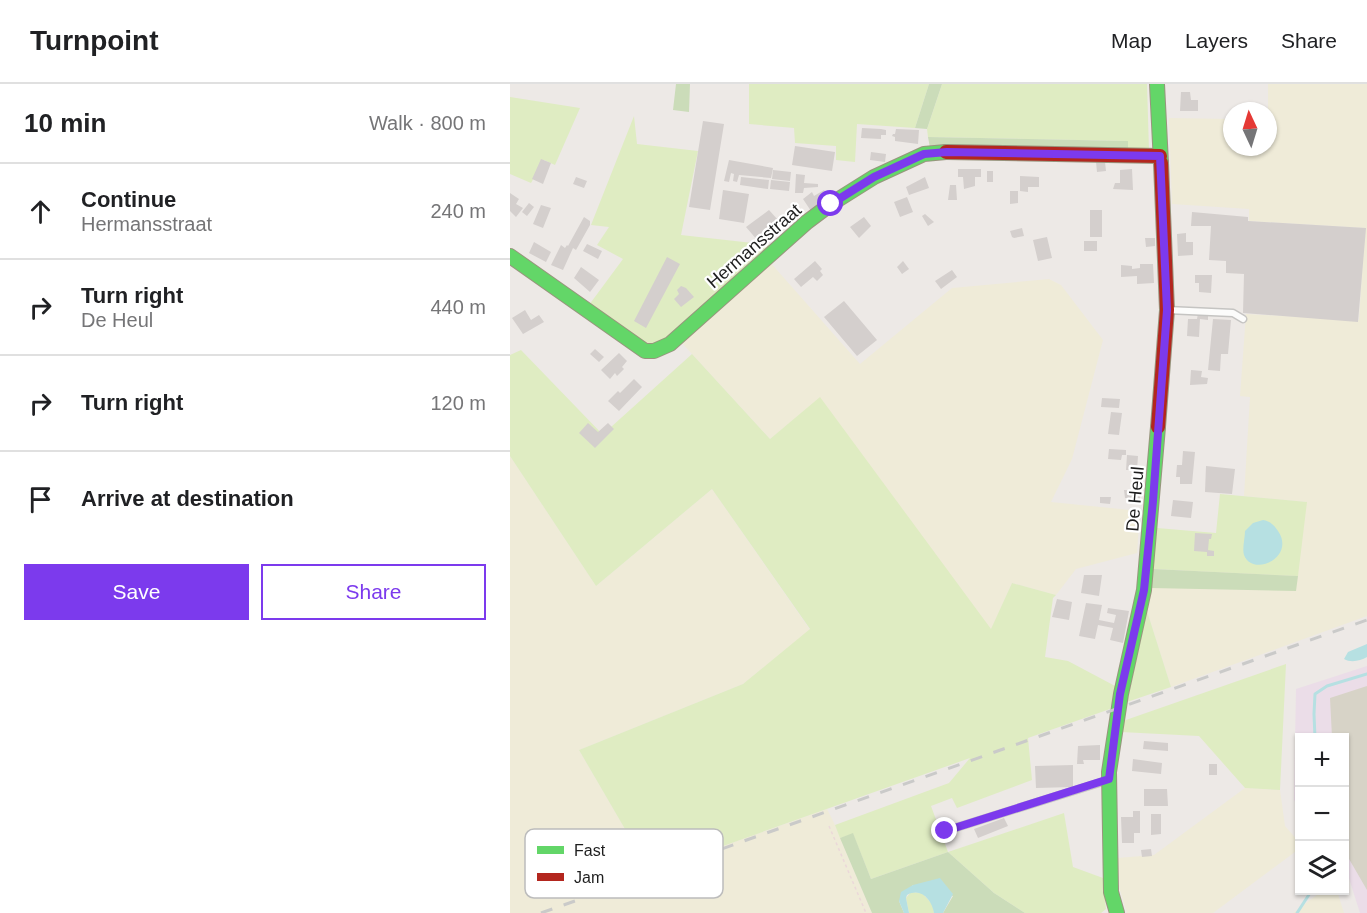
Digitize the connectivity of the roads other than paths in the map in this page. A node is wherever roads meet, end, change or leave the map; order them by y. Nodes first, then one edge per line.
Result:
1 (1157, 84) edge
2 (1160, 156) junction
3 (510, 256) edge
4 (1167, 310) junction
5 (1243, 320) dead end
6 (1109, 779) junction
7 (945, 831) dead end
8 (1117, 913) edge

1 - 2 street, De Heul
2 - 3 street, Hermansstraat
2 - 4 street, De Heul
4 - 5 lane
4 - 6 street, De Heul
6 - 7 lane
6 - 8 street, De Heul

